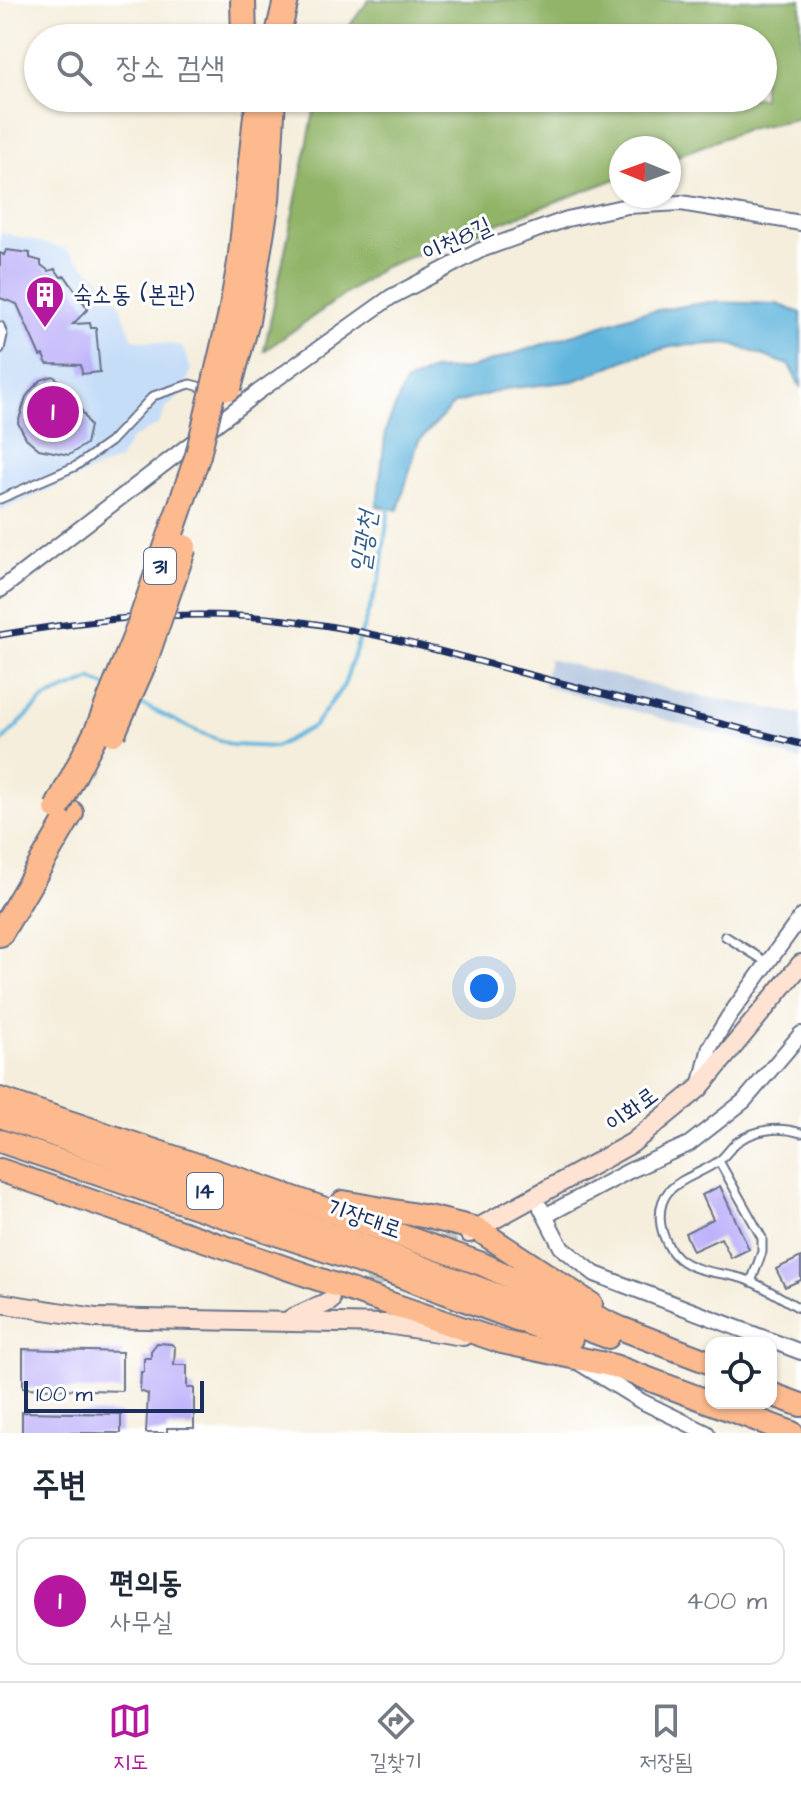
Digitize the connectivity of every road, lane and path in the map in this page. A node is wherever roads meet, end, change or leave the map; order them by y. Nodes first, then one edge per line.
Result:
1 (243, 0) edge
2 (258, 0) edge
3 (279, 0) edge
4 (286, 0) edge
5 (244, 24) edge
6 (259, 24) edge
7 (278, 24) edge
8 (280, 24) edge
9 (247, 112) edge
10 (256, 112) edge
11 (272, 112) edge
12 (253, 150) junction
13 (801, 223) edge
14 (239, 317) junction
15 (0, 326) edge
16 (0, 349) edge
17 (248, 399) junction
18 (0, 499) edge
19 (0, 590) edge
20 (64, 811) junction
21 (0, 909) edge
22 (801, 917) edge
23 (0, 934) edge
24 (725, 936) dead end
25 (768, 963) junction
26 (798, 973) edge
27 (801, 1034) edge
28 (699, 1088) junction
29 (2, 1102) edge
30 (801, 1133) edge
31 (0, 1141) edge
32 (719, 1161) junction
33 (0, 1170) edge
34 (251, 1183) junction
35 (535, 1198) junction
36 (545, 1216) junction
37 (470, 1233) junction
38 (391, 1264) junction
39 (751, 1282) junction
40 (330, 1301) tunnel mouth
41 (0, 1303) edge
42 (801, 1309) edge
43 (289, 1320) junction
44 (620, 1328) junction
45 (502, 1342) junction
46 (801, 1352) edge
47 (571, 1358) junction
48 (705, 1361) edge
49 (705, 1371) edge
50 (777, 1386) edge
51 (705, 1389) edge
52 (801, 1394) edge
53 (777, 1396) edge
54 (801, 1405) edge
55 (762, 1409) edge
56 (801, 1423) edge
57 (707, 1433) edge
58 (792, 1433) edge

1 - 5 highway
2 - 6 highway
3 - 7 highway
4 - 8 highway
9 - 12 highway
10 - 12 highway, 31
11 - 14 highway, 31
12 - 14 highway, 31
13 - 17 street, 이천8길
14 - 20 highway, 31, bridge
15 - 16 lane
17 - 18 lane
17 - 19 street, 이천8길
20 - 21 highway, 31
20 - 23 highway, 31
22 - 25 street
24 - 25 lane
25 - 28 street
26 - 28 main road, 이화로
27 - 36 street
28 - 35 main road, 이화로
29 - 34 main road
29 - 38 main road, 기장대로 / 14
30 - 32 lane
31 - 38 main road, 기장대로 / 14
32 - 39 lane
32 - 39 lane
33 - 45 main road
34 - 37 main road
34 - 44 main road
35 - 36 street
35 - 37 main road, 이화로
36 - 46 street
37 - 44 main road
38 - 49 main road, 기장대로 / 14
38 - 51 main road, 기장대로 / 14
39 - 42 lane
40 - 43 main road
41 - 43 main road
43 - 45 main road
44 - 48 main road
45 - 47 main road
47 - 57 street
47 - 58 main road
50 - 52 main road
53 - 54 main road
55 - 56 main road

